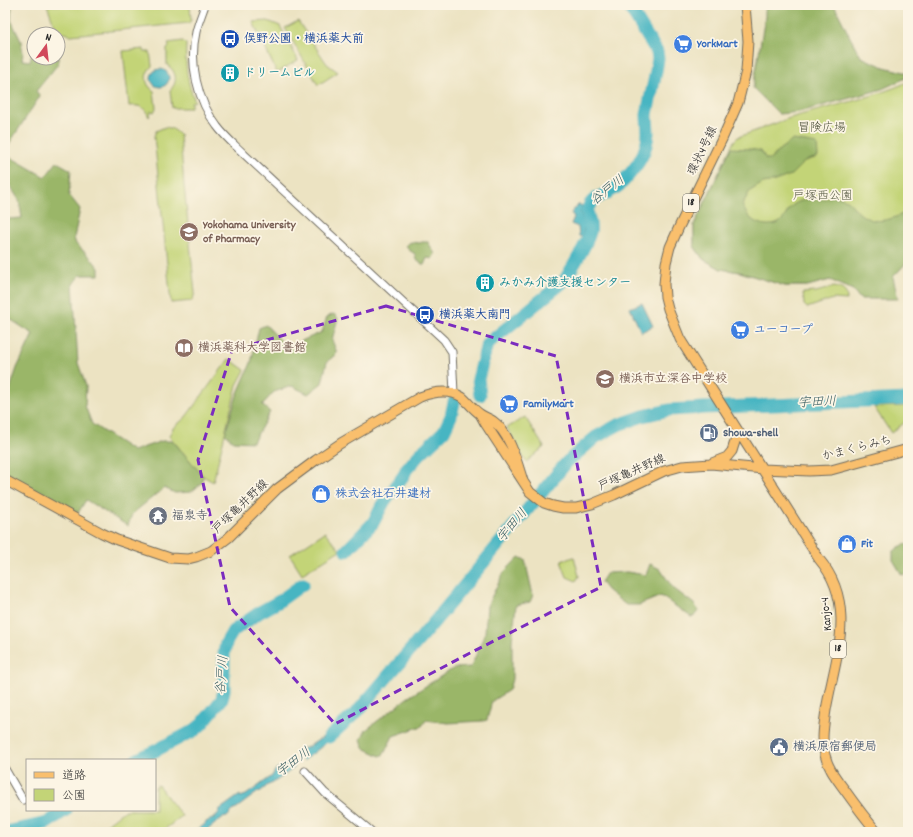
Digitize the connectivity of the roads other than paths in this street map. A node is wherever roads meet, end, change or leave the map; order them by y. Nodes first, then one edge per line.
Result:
1 (205, 5) edge
2 (745, 5) edge
3 (454, 393) junction
4 (738, 432) junction
5 (908, 449) edge
6 (711, 464) junction
7 (763, 469) junction
8 (5, 480) edge
9 (5, 769) edge
10 (305, 771) dead end
11 (23, 800) dead end
12 (372, 832) edge
13 (877, 832) edge

1 - 3 street
2 - 4 main road, 環状4号線 / 18
3 - 6 main road, 戸塚亀井野線
3 - 8 main road, 戸塚亀井野線
4 - 6 main road
4 - 7 main road, 環状4号線 / 18
5 - 7 main road, かまくらみち
6 - 7 main road, 戸塚亀井野線
7 - 13 main road, Kanjo-4 / 18
9 - 11 street
10 - 12 street

